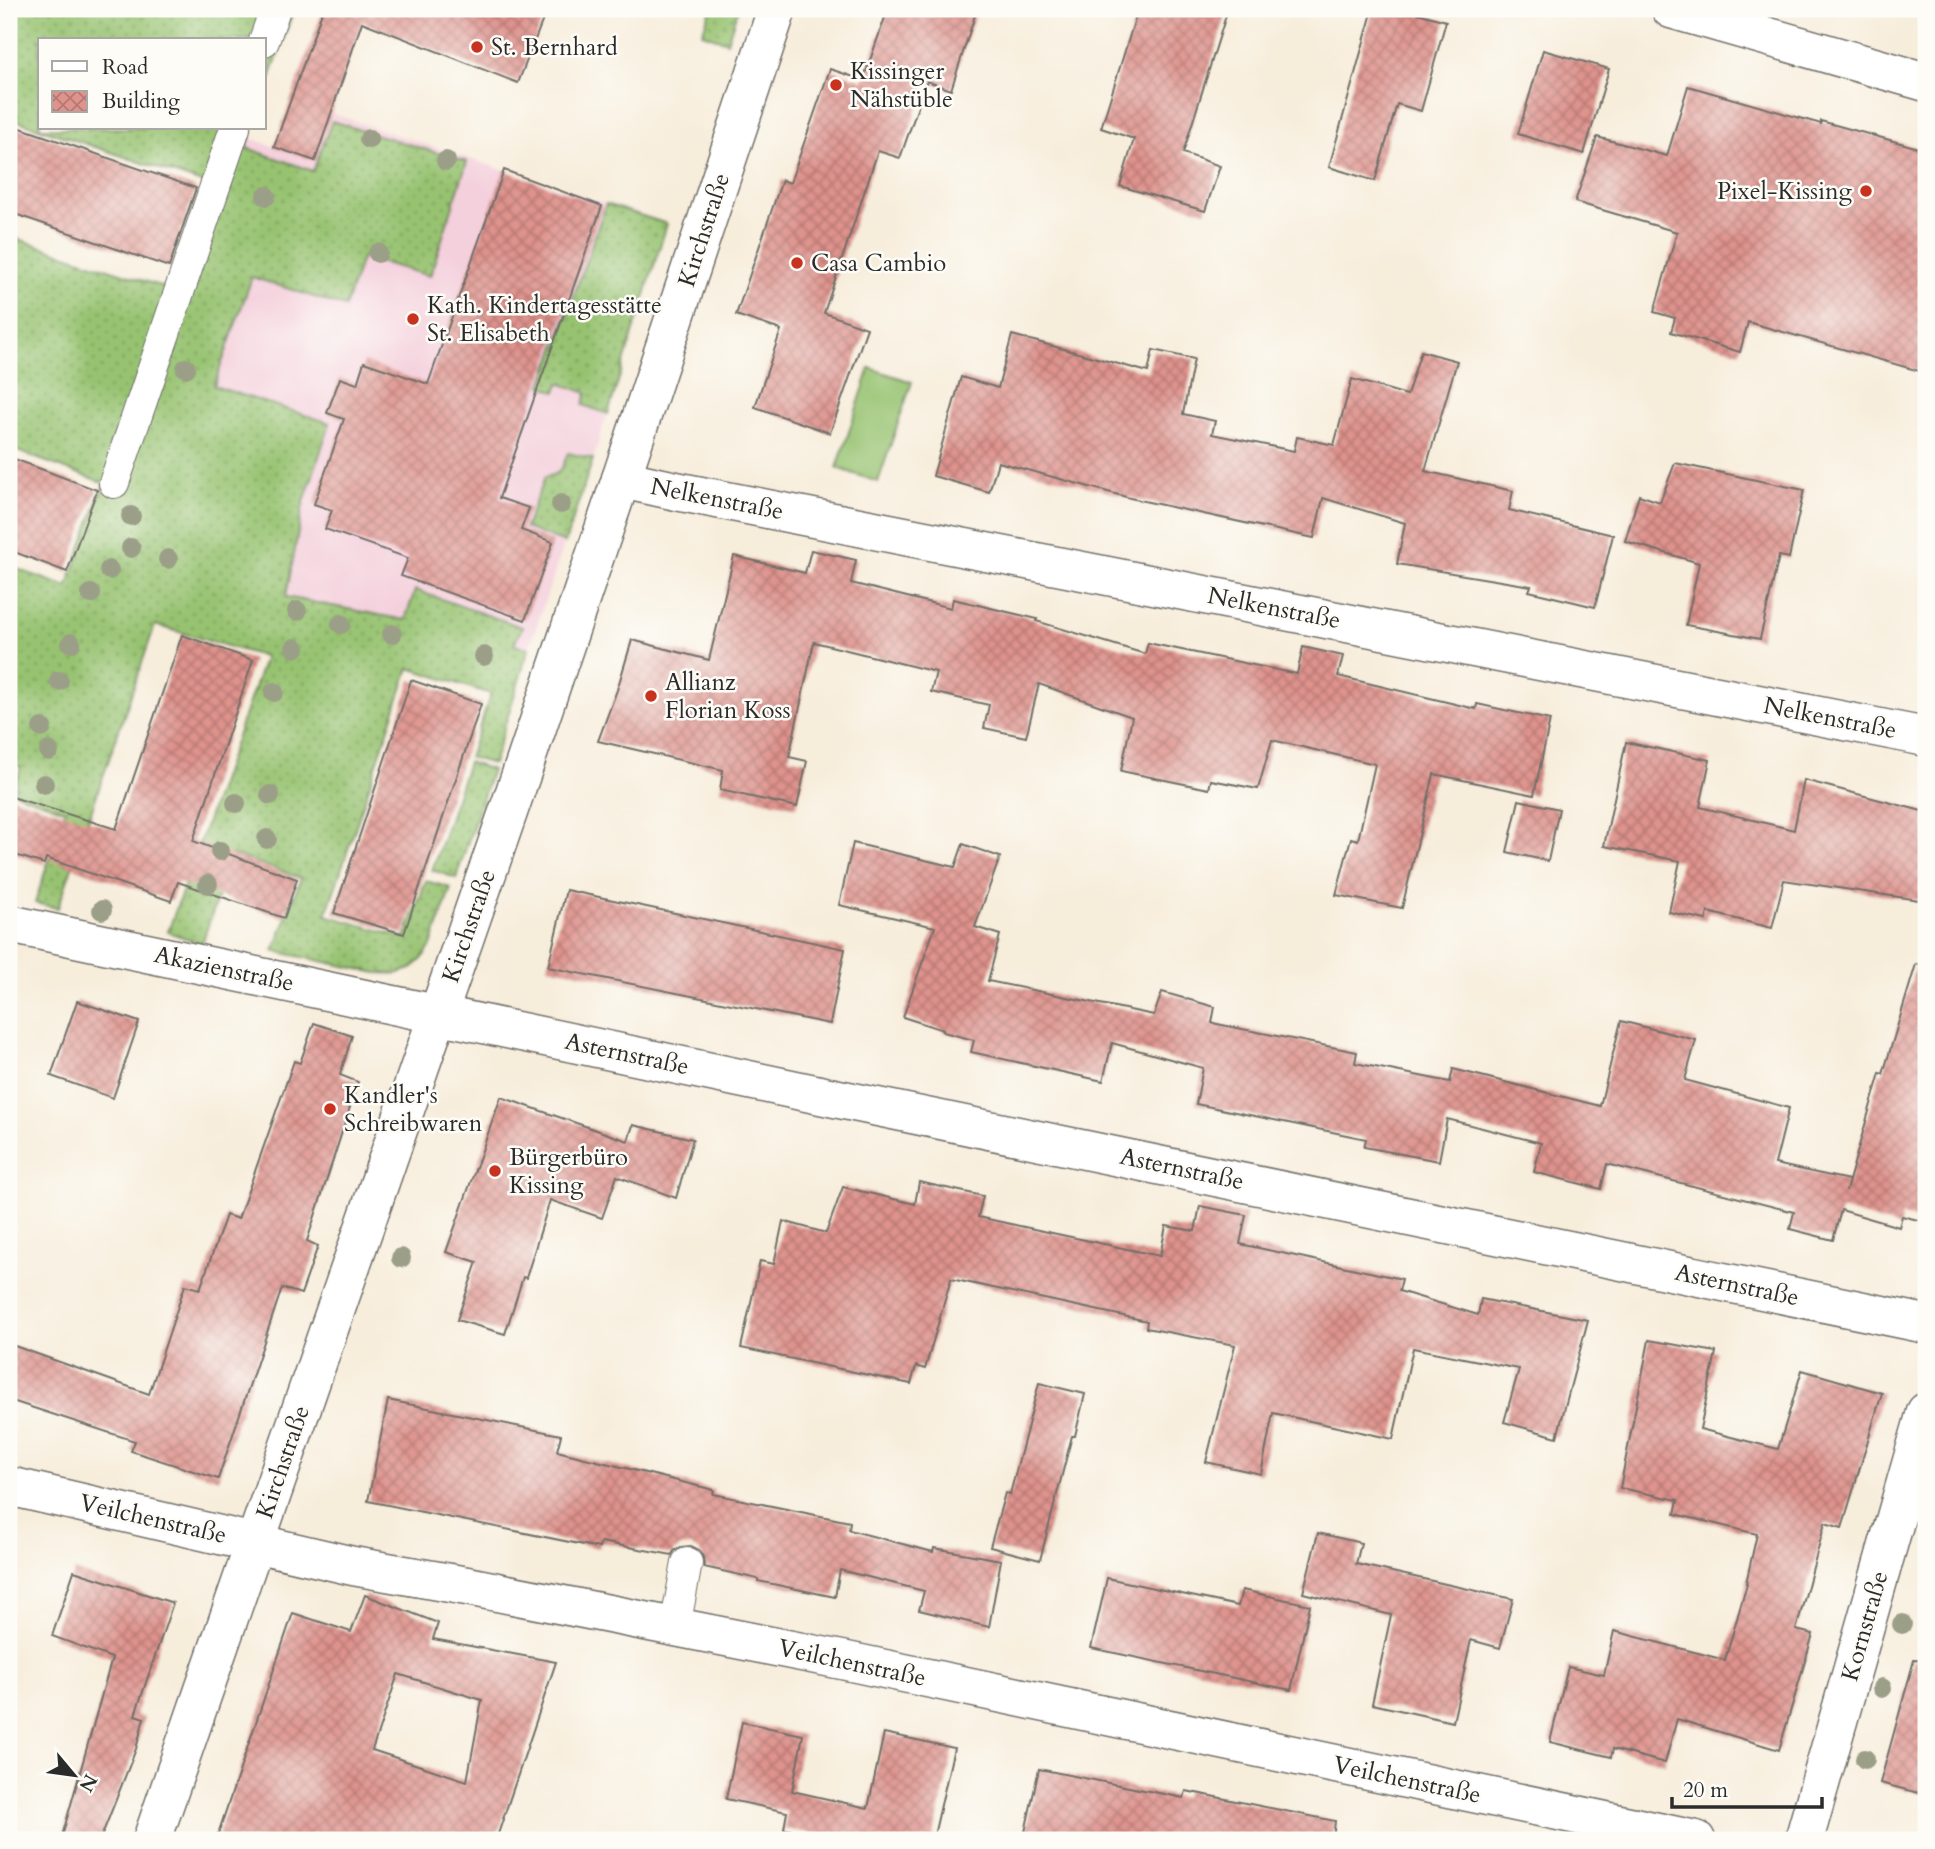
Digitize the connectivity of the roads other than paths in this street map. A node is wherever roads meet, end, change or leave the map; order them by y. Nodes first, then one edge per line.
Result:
1 (275, 9) edge
2 (776, 9) edge
3 (1671, 9) edge
4 (265, 38) edge
5 (1926, 82) edge
6 (234, 130) edge
7 (621, 479) junction
8 (114, 483) dead end
9 (1926, 737) edge
10 (9, 923) edge
11 (438, 1015) junction
12 (1926, 1324) edge
13 (1926, 1412) edge
14 (9, 1486) edge
15 (255, 1543) junction
16 (687, 1563) dead end
17 (675, 1627) junction
18 (152, 1840) edge
19 (1696, 1840) edge
20 (1805, 1840) edge

1 - 4 lane
2 - 7 street, Kirchstraße
3 - 5 street
6 - 8 lane
7 - 9 street, Nelkenstraße
7 - 11 street, Kirchstraße
10 - 11 street, Akazienstraße
11 - 12 street, Asternstraße
11 - 15 street, Kirchstraße
13 - 20 street, Kornstraße
14 - 15 street, Veilchenstraße
15 - 17 street, Veilchenstraße
15 - 18 street, Kirchstraße
16 - 17 lane
17 - 19 street, Veilchenstraße

